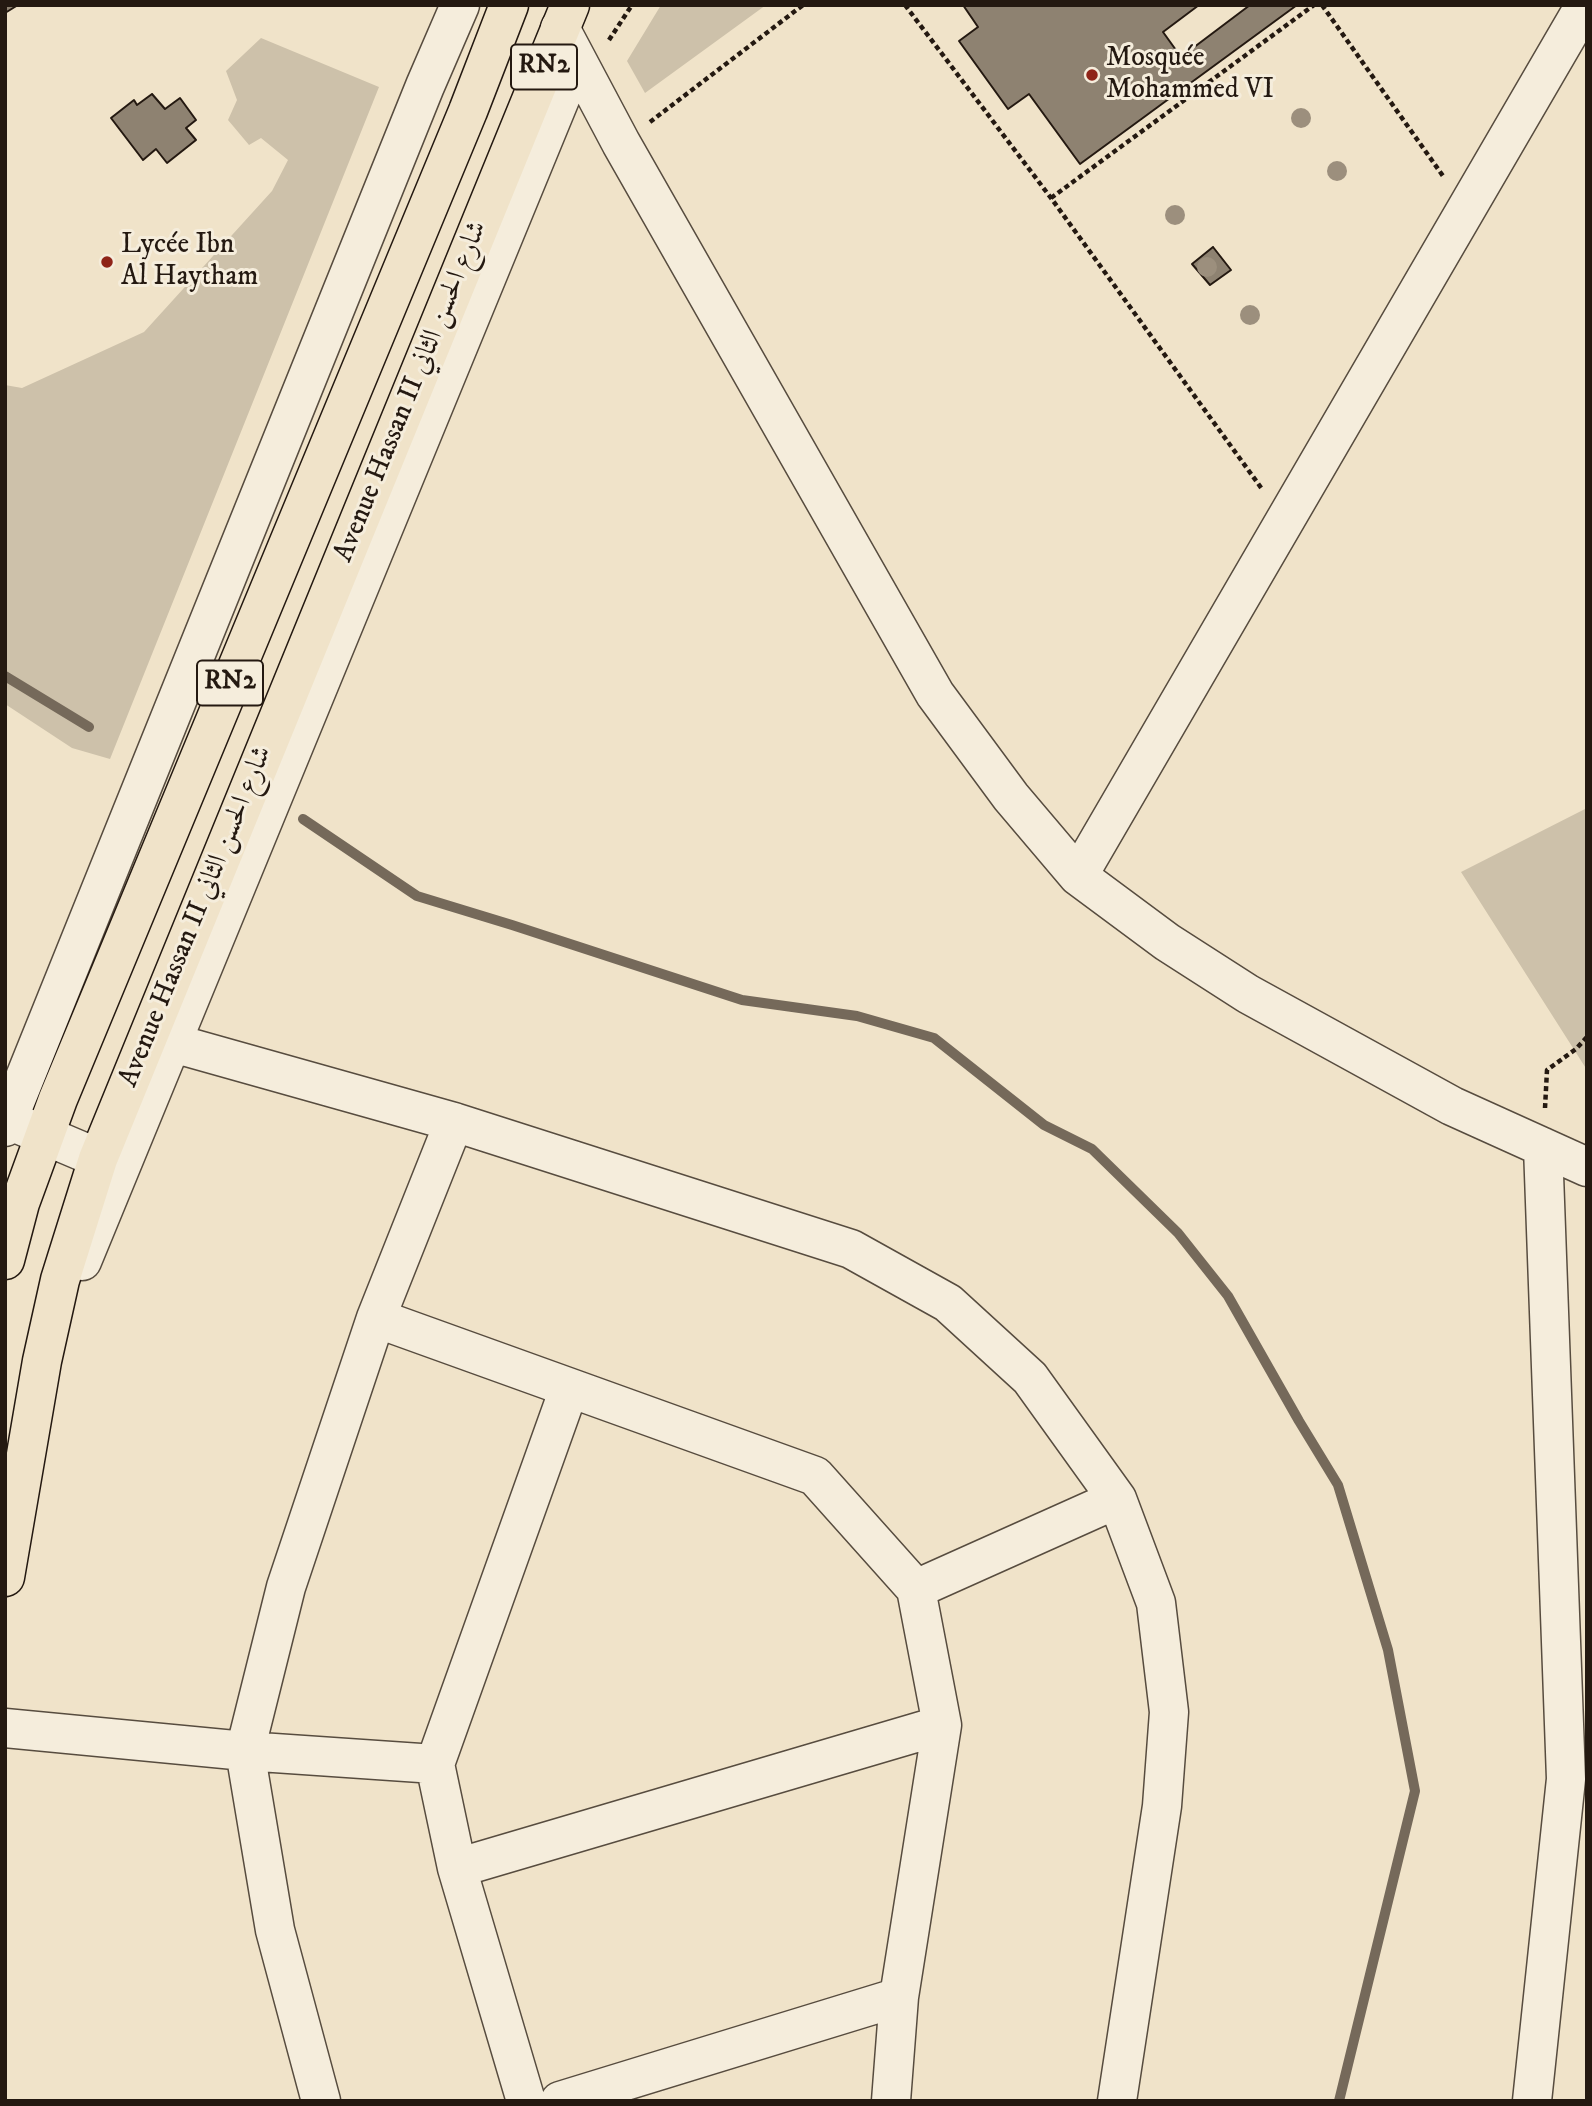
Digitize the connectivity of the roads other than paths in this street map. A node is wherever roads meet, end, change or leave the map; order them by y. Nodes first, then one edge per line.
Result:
1 (460, 5) edge
2 (509, 5) edge
3 (1585, 5) edge
4 (568, 31) edge
5 (1078, 876) junction
6 (173, 1043) junction
7 (6, 1122) edge
8 (454, 1122) junction
9 (45, 1136) junction
10 (1543, 1147) junction
11 (108, 1163) junction
12 (1587, 1167) edge
13 (5, 1260) edge
14 (376, 1318) junction
15 (569, 1389) junction
16 (5, 1405) edge
17 (30, 1432) junction
18 (1117, 1499) junction
19 (5, 1577) edge
20 (916, 1589) junction
21 (942, 1725) junction
22 (5, 1728) edge
23 (245, 1751) junction
24 (435, 1764) junction
25 (457, 1868) junction
26 (899, 1997) junction
27 (321, 2101) edge
28 (526, 2101) edge
29 (560, 2101) edge
30 (891, 2101) edge
31 (1117, 2101) edge
32 (1532, 2101) edge

1 - 7 street
2 - 9 highway, Avenue Hassan II شارع الحسن الثاني / RN2
3 - 5 street
4 - 5 street
4 - 6 street
4 - 11 highway, Avenue Hassan II شارع الحسن الثاني / RN2
5 - 10 street
6 - 8 street
6 - 11 street
7 - 9 street
8 - 14 street
8 - 18 street
9 - 11 street
9 - 13 highway, Avenue Hassan II شارع الحسن الثاني / RN2
10 - 12 street
10 - 32 street
11 - 17 highway, Avenue Hassan II شارع الحسن الثاني / RN2
14 - 15 street
14 - 23 street
15 - 20 street
15 - 24 street
16 - 17 highway
17 - 19 highway, Avenue Hassan II شارع الحسن الثاني / RN2
18 - 20 street
18 - 31 street
20 - 21 street
21 - 25 street
21 - 26 street
22 - 23 street
23 - 24 street
23 - 27 street
24 - 25 street
25 - 28 street
26 - 29 street
26 - 30 street

